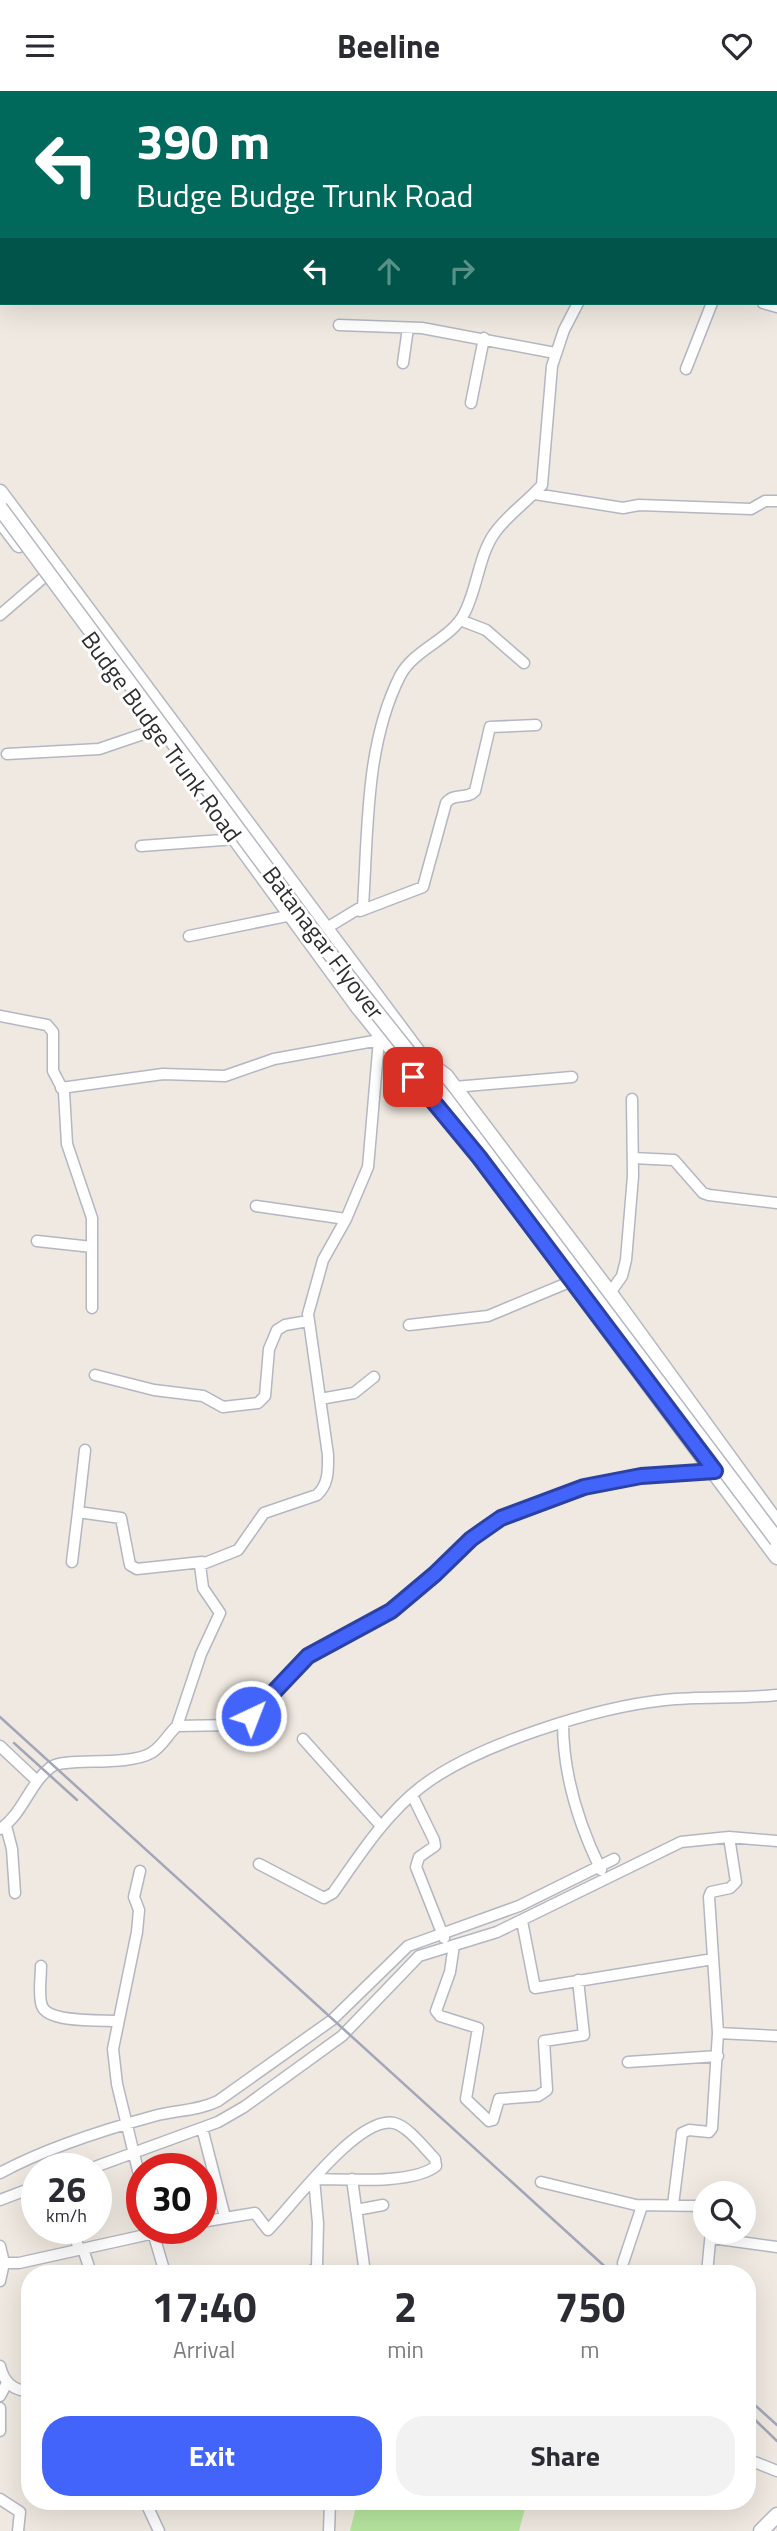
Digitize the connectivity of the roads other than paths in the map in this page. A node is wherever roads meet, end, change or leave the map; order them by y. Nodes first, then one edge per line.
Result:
1 (577, 305) edge
2 (711, 305) edge
3 (339, 325) dead end
4 (408, 328) junction
5 (484, 338) junction
6 (555, 353) junction
7 (403, 363) dead end
8 (686, 369) dead end
9 (471, 403) dead end
10 (0, 492) edge
11 (535, 494) junction
12 (777, 501) edge
13 (0, 508) edge
14 (0, 520) edge
15 (43, 578) junction
16 (0, 615) edge
17 (460, 620) junction
18 (524, 663) dead end
19 (536, 725) dead end
20 (155, 730) junction
21 (8, 754) dead end
22 (236, 839) junction
23 (141, 846) dead end
24 (360, 911) junction
25 (292, 915) junction
26 (325, 929) junction
27 (189, 936) dead end
28 (0, 1016) edge
29 (400, 1028) junction
30 (382, 1040) junction
31 (572, 1077) dead end
32 (61, 1087) junction
33 (454, 1087) junction
34 (632, 1099) dead end
35 (633, 1158) junction
36 (777, 1203) edge
37 (256, 1206) dead end
38 (346, 1219) junction
39 (37, 1241) dead end
40 (92, 1247) junction
41 (572, 1281) junction
42 (610, 1293) junction
43 (92, 1308) dead end
44 (308, 1321) junction
45 (409, 1325) dead end
46 (95, 1375) dead end
47 (374, 1377) dead end
48 (320, 1399) junction
49 (85, 1450) dead end
50 (715, 1471) junction
51 (78, 1512) junction
52 (777, 1523) edge
53 (777, 1541) edge
54 (777, 1557) edge
55 (72, 1562) dead end
56 (202, 1562) junction
57 (777, 1695) edge
58 (563, 1723) junction
59 (177, 1726) junction
60 (303, 1739) dead end
61 (0, 1746) edge
62 (36, 1780) junction
63 (412, 1795) junction
64 (381, 1826) junction
65 (3, 1827) edge
66 (729, 1837) junction
67 (777, 1841) edge
68 (614, 1859) dead end
69 (260, 1864) dead end
70 (599, 1866) junction
71 (140, 1871) dead end
72 (606, 1879) junction
73 (15, 1893) dead end
74 (522, 1921) junction
75 (446, 1941) junction
76 (713, 1959) junction
77 (41, 1966) dead end
78 (578, 1980) junction
79 (118, 2021) junction
80 (718, 2033) junction
81 (777, 2036) edge
82 (718, 2056) junction
83 (628, 2062) dead end
84 (202, 2128) junction
85 (130, 2138) junction
86 (111, 2153) edge
87 (134, 2153) edge
88 (0, 2173) edge
89 (314, 2179) junction
90 (352, 2179) junction
91 (541, 2182) dead end
92 (21, 2192) edge
93 (0, 2200) edge
94 (383, 2205) dead end
95 (673, 2205) junction
96 (642, 2206) junction
97 (693, 2206) edge
98 (356, 2210) junction
99 (225, 2217) junction
100 (217, 2219) edge
101 (126, 2237) edge
102 (756, 2243) edge
103 (79, 2244) edge
104 (156, 2244) edge
105 (710, 2244) edge
106 (0, 2246) edge
107 (777, 2247) edge
108 (81, 2250) junction
109 (4, 2263) junction
110 (623, 2263) dead end
111 (88, 2265) edge
112 (163, 2265) edge
113 (317, 2265) edge
114 (364, 2265) edge
115 (707, 2265) edge
116 (0, 2281) edge
117 (0, 2366) edge
118 (7, 2383) junction
119 (21, 2390) edge
120 (0, 2396) edge
121 (0, 2408) edge
122 (0, 2431) edge
123 (756, 2463) edge
124 (777, 2471) edge
125 (0, 2499) edge
126 (149, 2510) edge
127 (330, 2510) edge
128 (777, 2515) edge
129 (18, 2531) edge
130 (159, 2531) edge
131 (329, 2531) edge
132 (761, 2531) edge

1 - 6 street
2 - 8 street
3 - 4 street
4 - 5 street
4 - 7 street
5 - 6 street
5 - 9 street
6 - 11 street
10 - 26 street, Budge Budge Trunk Road
11 - 12 street
11 - 17 street
13 - 53 street, Batanagar Flyover, bridge
14 - 15 street, Budge Budge Trunk Road
15 - 16 street
15 - 20 street, Budge Budge Trunk Road
17 - 18 street
17 - 24 street
19 - 24 street
20 - 21 street
20 - 22 street, Budge Budge Trunk Road
22 - 23 street
22 - 25 street, Budge Budge Trunk Road
24 - 26 street
25 - 27 street
25 - 30 street, Budge Budge Trunk Road
26 - 29 street, Budge Budge Trunk Road
28 - 32 street
29 - 30 street
29 - 33 street, Budge Budge Trunk Road
30 - 32 street
30 - 38 street
30 - 41 street, Budge Budge Trunk Road
31 - 33 street
32 - 40 street
33 - 42 street, Budge Budge Trunk Road
34 - 35 street
35 - 36 street
35 - 42 street
37 - 38 street
38 - 44 street
39 - 40 street
40 - 43 street
41 - 45 street
41 - 50 street, Budge Budge Trunk Road
42 - 52 street, Budge Budge Trunk Road
44 - 46 street
44 - 48 street
47 - 48 street
48 - 56 street
49 - 51 street
50 - 54 street, Budge Budge Trunk Road
50 - 59 street
51 - 55 street
51 - 56 street
56 - 59 street
57 - 58 street
58 - 63 street
58 - 70 street
59 - 62 street
60 - 64 street
61 - 62 street
62 - 65 street
63 - 64 street
63 - 75 street
64 - 69 street
65 - 73 street
66 - 67 street
66 - 72 street
66 - 76 street
68 - 70 street
70 - 72 street
70 - 75 street
71 - 79 street
72 - 74 street
74 - 75 street
74 - 78 street
75 - 78 street
75 - 84 street
75 - 85 street
76 - 78 street
76 - 80 street
77 - 79 street
79 - 85 street
80 - 81 street
80 - 82 street
82 - 83 street
82 - 95 street
84 - 85 street
84 - 99 street
85 - 86 street
85 - 87 street
85 - 88 street
89 - 90 street
89 - 90 street
89 - 99 street
89 - 113 street
90 - 98 street
91 - 96 street
92 - 93 street
94 - 98 street
95 - 96 street
95 - 97 street
96 - 110 street
98 - 114 street
99 - 100 street
101 - 108 street
102 - 107 street
103 - 108 street
104 - 112 street
105 - 115 street
106 - 109 street
108 - 109 street
108 - 111 street
109 - 116 street
117 - 118 street
118 - 119 street
118 - 120 street
121 - 122 street
123 - 124 street
125 - 129 street
126 - 130 street
127 - 131 street
128 - 132 street

